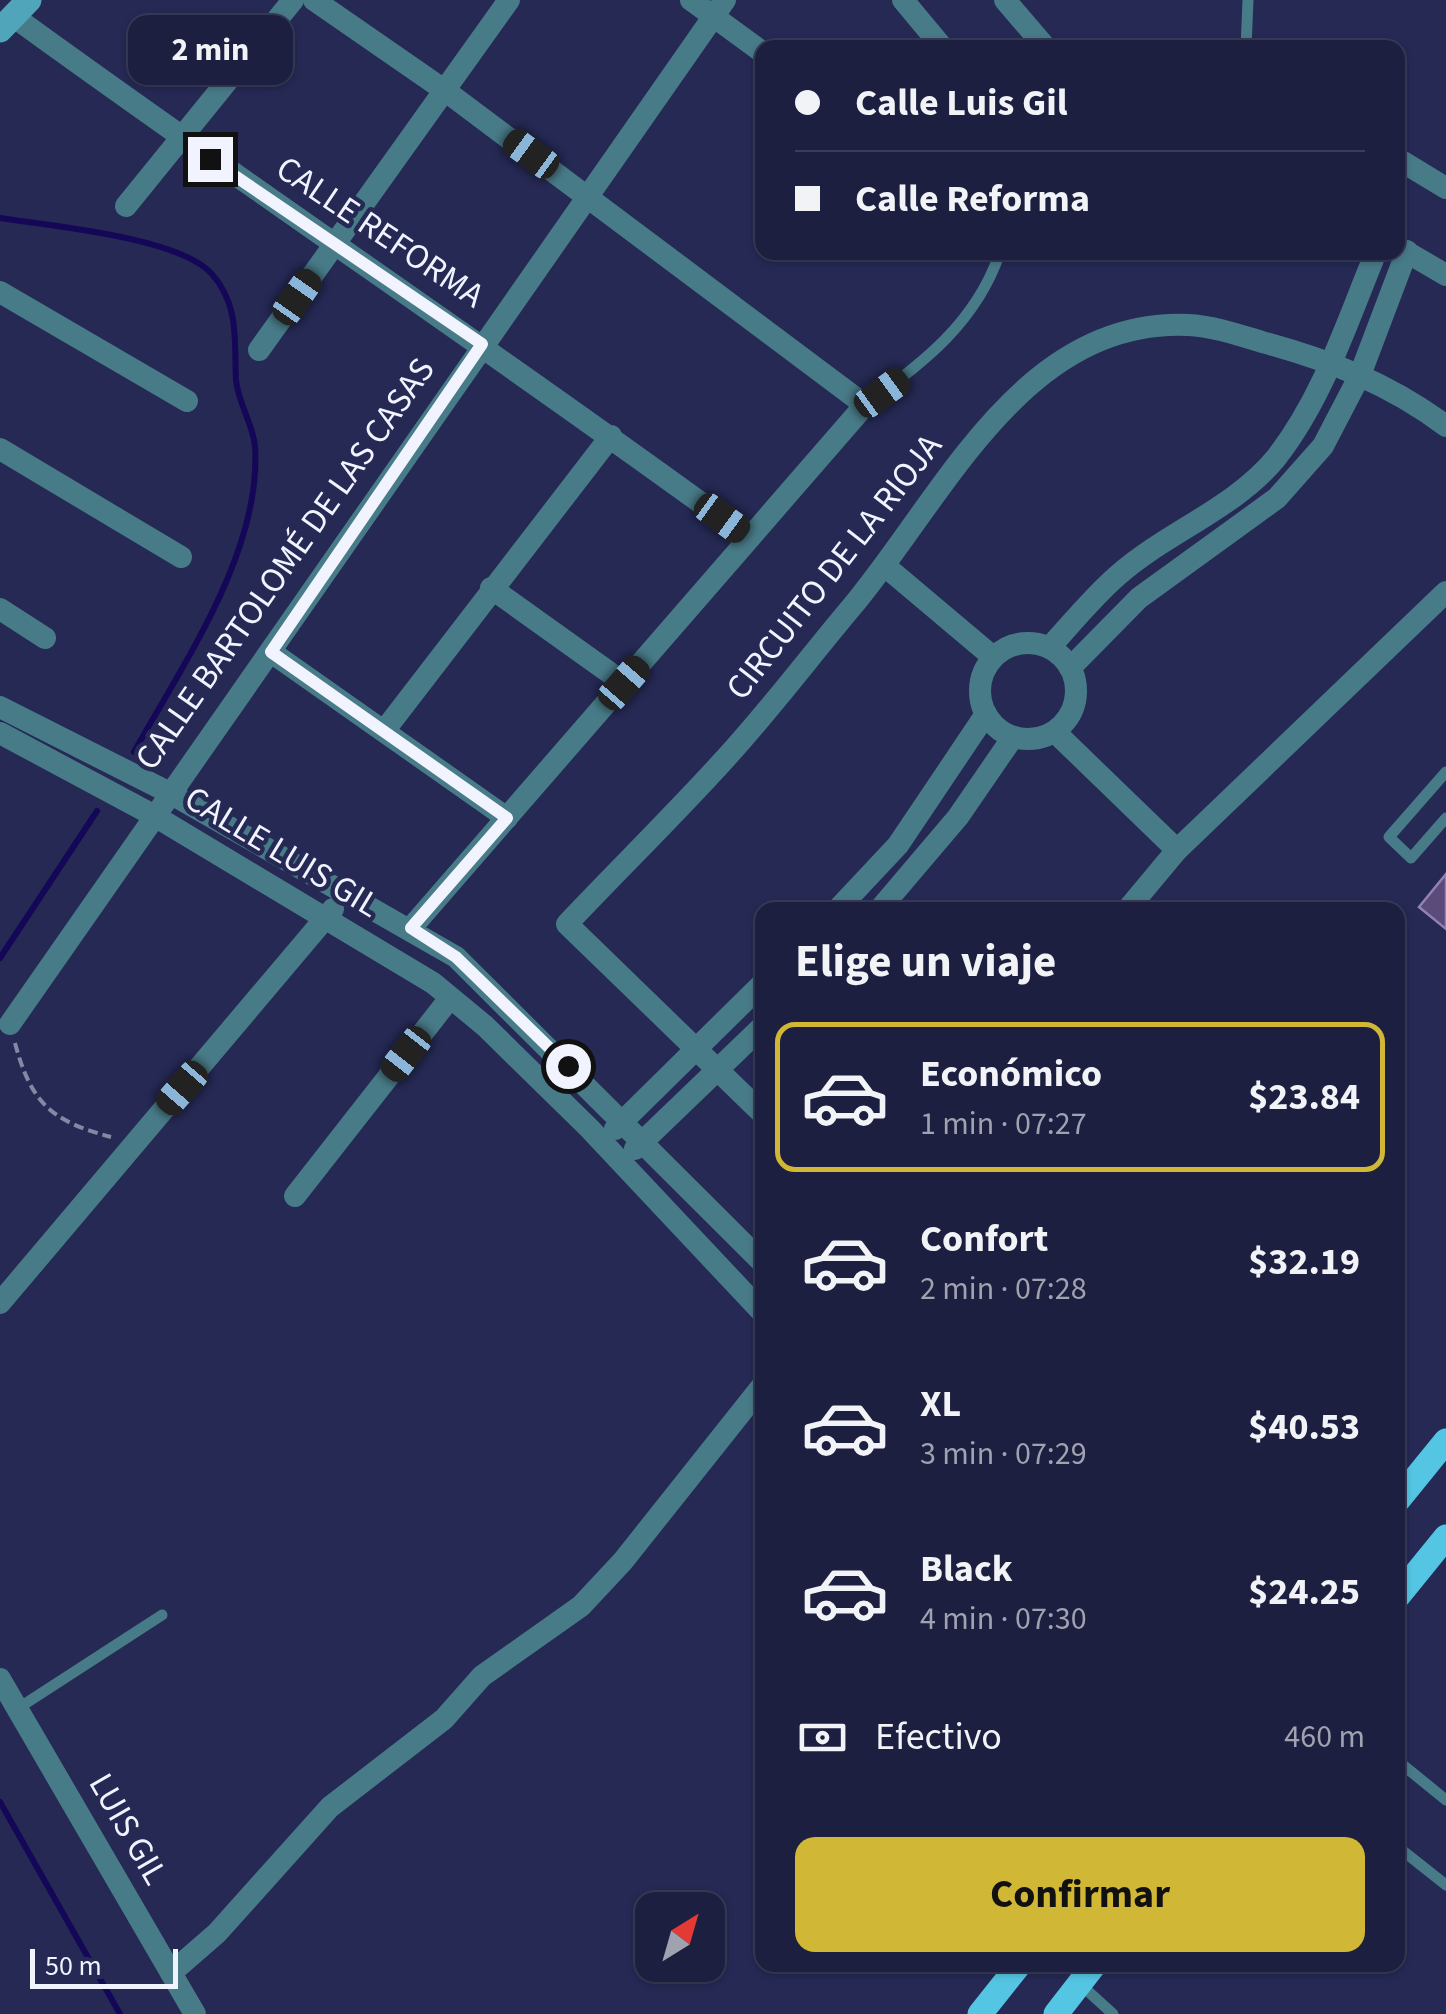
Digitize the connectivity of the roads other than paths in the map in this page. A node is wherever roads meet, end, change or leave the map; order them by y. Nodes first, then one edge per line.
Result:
1 (293, 0) edge
2 (314, 0) edge
3 (509, 0) edge
4 (691, 0) edge
5 (902, 0) edge
6 (1006, 0) edge
7 (1248, 0) edge
8 (719, 8) edge
9 (14, 15) edge
10 (936, 40) edge
11 (1039, 40) edge
12 (1246, 40) edge
13 (755, 45) edge
14 (446, 92) junction
15 (179, 138) junction
16 (1405, 163) edge
17 (1446, 188) edge
18 (587, 196) junction
19 (126, 206) dead end
20 (335, 244) junction
21 (1405, 251) edge
22 (996, 260) edge
23 (1373, 260) edge
24 (1398, 260) edge
25 (1446, 275) edge
26 (0, 292) edge
27 (482, 344) junction
28 (259, 350) dead end
29 (1331, 361) junction
30 (1360, 375) junction
31 (187, 401) dead end
32 (865, 405) junction
33 (1446, 426) edge
34 (611, 436) junction
35 (0, 449) edge
36 (749, 538) junction
37 (181, 557) dead end
38 (885, 566) junction
39 (491, 588) junction
40 (1446, 592) edge
41 (0, 609) edge
42 (45, 638) dead end
43 (1049, 648) junction
44 (271, 652) junction
45 (993, 657) junction
46 (1070, 668) junction
47 (624, 683) junction
48 (0, 707) edge
49 (986, 714) junction
50 (384, 732) junction
51 (1055, 732) junction
52 (0, 733) edge
53 (1012, 737) junction
54 (1446, 772) edge
55 (168, 792) junction
56 (153, 815) junction
57 (507, 818) junction
58 (1446, 818) edge
59 (1177, 850) junction
60 (343, 896) junction
61 (845, 902) edge
62 (886, 902) edge
63 (1135, 902) edge
64 (324, 920) junction
65 (411, 928) junction
66 (755, 991) edge
67 (450, 998) junction
68 (10, 1024) road end
69 (755, 1033) edge
70 (694, 1050) junction
71 (716, 1070) junction
72 (755, 1106) edge
73 (624, 1120) junction
74 (644, 1140) junction
75 (602, 1142) junction
76 (622, 1162) junction
77 (295, 1196) dead end
78 (755, 1255) edge
79 (0, 1303) edge
80 (755, 1304) edge
81 (755, 1395) edge
82 (1446, 1440) edge
83 (1405, 1491) edge
84 (1446, 1537) edge
85 (1405, 1587) edge
86 (162, 1616) dead end
87 (0, 1679) edge
88 (17, 1708) junction
89 (1405, 1767) edge
90 (1446, 1800) edge
91 (1405, 1853) edge
92 (1446, 1885) edge
93 (1013, 1972) edge
94 (171, 1973) junction
95 (1087, 1974) edge
96 (195, 2014) edge
97 (980, 2014) edge
98 (1056, 2014) edge
99 (1114, 2014) edge

1 - 15 street
2 - 14 street
3 - 14 street
4 - 8 street
5 - 10 street
6 - 11 street
7 - 12 lane
8 - 13 street
8 - 18 street, CALLE BARTOLOMÉ DE LAS CASAS
9 - 15 street, CALLE REFORMA
14 - 18 street
14 - 20 street
15 - 19 street
15 - 20 street, CALLE REFORMA
16 - 17 street
18 - 27 street, CALLE BARTOLOMÉ DE LAS CASAS
18 - 32 street
20 - 27 street, CALLE REFORMA
20 - 28 street
21 - 25 street
22 - 32 lane
23 - 29 street
24 - 30 street
26 - 31 street
27 - 34 street, CALLE REFORMA
27 - 44 street, CALLE BARTOLOMÉ DE LAS CASAS
29 - 30 street, CIRCUITO DE LA RIOJA
29 - 38 street, CIRCUITO DE LA RIOJA
29 - 43 street
30 - 33 street, CIRCUITO DE LA RIOJA
30 - 46 street
32 - 36 street
34 - 36 street, CALLE REFORMA
34 - 39 street
35 - 37 street
36 - 47 street
38 - 45 street
38 - 70 street, CIRCUITO DE LA RIOJA
39 - 47 street
39 - 50 street
40 - 59 street
41 - 42 street
43 - 45 street
43 - 46 street
44 - 50 street
44 - 55 street, CALLE BARTOLOMÉ DE LAS CASAS
45 - 49 street
46 - 51 street
47 - 57 street
48 - 55 street, CALLE LUIS GIL
49 - 53 street
49 - 61 street
50 - 57 street
51 - 53 street
51 - 59 street
52 - 56 street, CALLE LUIS GIL
53 - 62 street
54 - 58 lane
55 - 56 street, CALLE BARTOLOMÉ DE LAS CASAS
55 - 60 street, CALLE LUIS GIL
56 - 64 street, CALLE LUIS GIL
56 - 68 street, CALLE BARTOLOMÉ DE LAS CASAS
57 - 65 street
59 - 63 street
60 - 64 street
60 - 65 street, CALLE LUIS GIL
64 - 67 street, CALLE LUIS GIL
64 - 79 street
65 - 73 street, CALLE LUIS GIL
66 - 70 street
67 - 75 street, CALLE LUIS GIL
67 - 77 street
69 - 71 street
70 - 71 street, CIRCUITO DE LA RIOJA
70 - 73 street
71 - 72 street, CIRCUITO DE LA RIOJA
71 - 74 street
73 - 74 street, CALLE LUIS GIL
73 - 75 street
74 - 76 street
74 - 78 street, CALLE LUIS GIL
75 - 76 street, CALLE LUIS GIL
76 - 80 street, CALLE LUIS GIL
81 - 94 street
82 - 83 main road
84 - 85 main road
86 - 88 lane
87 - 88 street, LUIS GIL
88 - 94 street, LUIS GIL
89 - 90 lane
91 - 92 lane
93 - 97 main road
94 - 96 street, LUIS GIL
95 - 98 main road
95 - 99 lane

